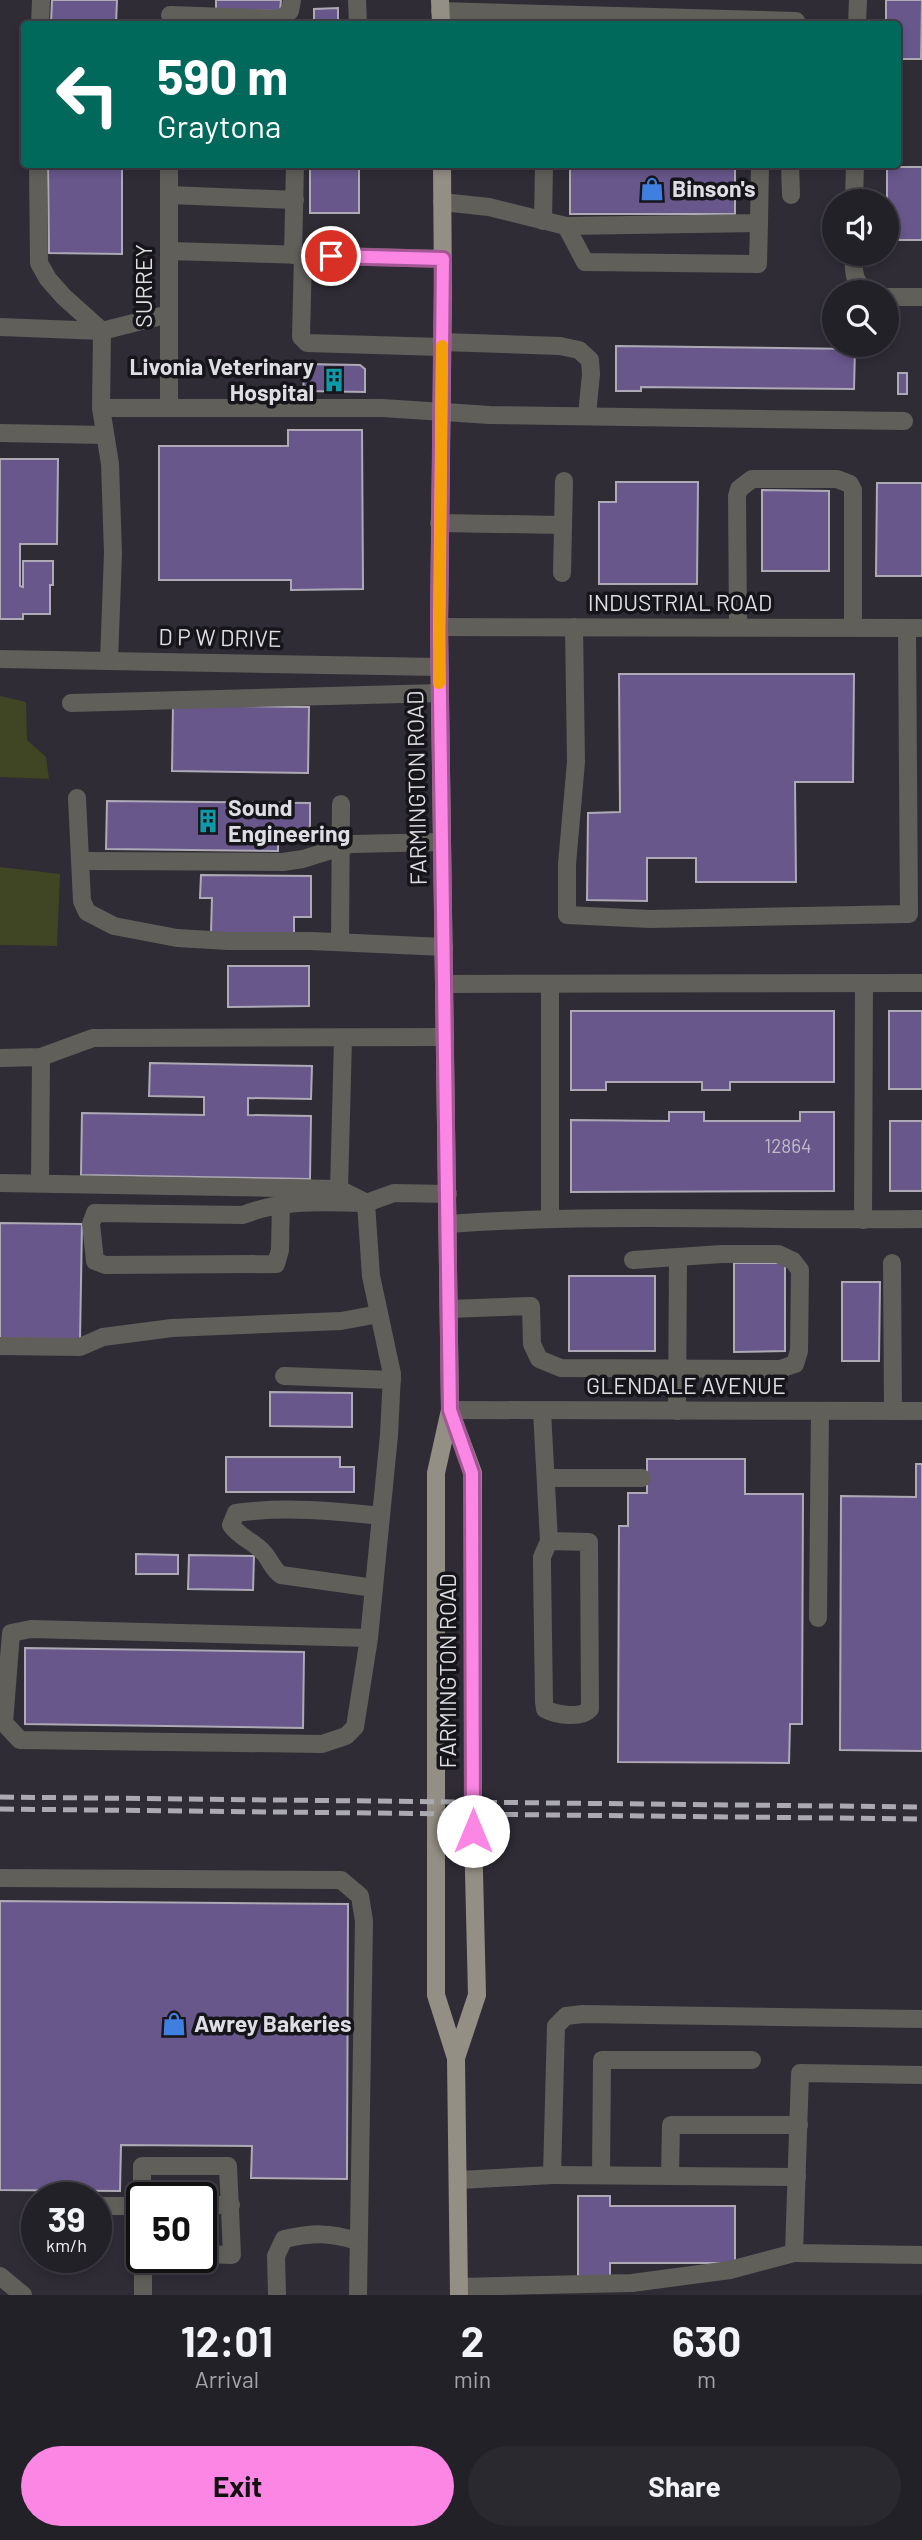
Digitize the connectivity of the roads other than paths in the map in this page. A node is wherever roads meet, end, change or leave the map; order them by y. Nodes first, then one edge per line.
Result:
1 (41, 0) edge
2 (292, 0) edge
3 (357, 0) edge
4 (858, 0) edge
5 (440, 12) edge
6 (170, 13) edge
7 (40, 21) edge
8 (358, 21) edge
9 (796, 21) dead end
10 (857, 21) edge
11 (38, 168) edge
12 (169, 168) edge
13 (295, 168) edge
14 (442, 168) edge
15 (544, 168) edge
16 (760, 168) edge
17 (790, 168) edge
18 (855, 168) edge
19 (854, 189) edge
20 (169, 195) junction
21 (791, 195) dead end
22 (295, 200) junction
23 (442, 202) junction
24 (543, 221) junction
25 (758, 223) junction
26 (566, 226) junction
27 (169, 251) junction
28 (298, 255) junction
29 (443, 259) junction
30 (922, 297) edge
31 (899, 298) edge
32 (169, 314) junction
33 (0, 327) edge
34 (102, 331) junction
35 (442, 345) junction
36 (169, 407) junction
37 (101, 408) junction
38 (440, 412) junction
39 (587, 415) junction
40 (904, 421) dead end
41 (0, 433) edge
42 (105, 435) junction
43 (564, 481) dead end
44 (439, 523) junction
45 (563, 525) junction
46 (562, 573) dead end
47 (439, 627) junction
48 (575, 627) junction
49 (738, 627) junction
50 (853, 627) junction
51 (914, 628) edge
52 (0, 659) edge
53 (109, 661) junction
54 (439, 667) junction
55 (440, 693) junction
56 (71, 703) dead end
57 (77, 798) dead end
58 (341, 804) dead end
59 (442, 842) junction
60 (341, 845) junction
61 (81, 861) junction
62 (340, 942) junction
63 (444, 947) junction
64 (864, 983) junction
65 (922, 983) edge
66 (444, 984) junction
67 (550, 984) junction
68 (445, 1037) junction
69 (343, 1039) junction
70 (41, 1057) junction
71 (0, 1058) edge
72 (0, 1183) edge
73 (40, 1183) junction
74 (339, 1189) junction
75 (448, 1194) junction
76 (281, 1203) junction
77 (366, 1203) junction
78 (550, 1218) junction
79 (922, 1219) edge
80 (863, 1220) junction
81 (448, 1224) junction
82 (678, 1257) junction
83 (633, 1260) dead end
84 (892, 1263) dead end
85 (449, 1309) junction
86 (379, 1314) junction
87 (0, 1346) edge
88 (679, 1368) junction
89 (284, 1376) dead end
90 (392, 1380) junction
91 (450, 1410) junction
92 (542, 1411) junction
93 (677, 1411) junction
94 (820, 1411) junction
95 (893, 1411) junction
96 (922, 1411) edge
97 (547, 1478) junction
98 (642, 1479) dead end
99 (381, 1516) junction
100 (549, 1541) junction
101 (374, 1588) junction
102 (818, 1618) dead end
103 (369, 1638) junction
104 (0, 1878) edge
105 (922, 2019) edge
106 (456, 2058) junction
107 (751, 2060) dead end
108 (922, 2075) edge
109 (799, 2125) junction
110 (552, 2175) junction
111 (601, 2175) junction
112 (670, 2175) junction
113 (797, 2177) junction
114 (459, 2180) junction
115 (142, 2182) edge
116 (217, 2205) edge
117 (231, 2205) junction
118 (357, 2241) junction
119 (794, 2253) junction
120 (217, 2255) edge
121 (922, 2255) edge
122 (143, 2273) edge
123 (0, 2276) edge
124 (459, 2291) edge
125 (23, 2295) edge
126 (143, 2295) edge
127 (277, 2295) edge
128 (358, 2295) edge

1 - 7 street
2 - 6 street
3 - 8 street
4 - 10 street
5 - 9 street
11 - 34 street
12 - 20 street, SURREY
13 - 22 street
14 - 23 main road, FARMINGTON ROAD
15 - 24 street
16 - 25 street
17 - 21 street
18 - 19 street
20 - 22 street
20 - 27 street, SURREY
22 - 28 street
23 - 24 street
23 - 29 main road, FARMINGTON ROAD
24 - 26 street
25 - 26 street
25 - 26 street
27 - 28 street
27 - 32 street, SURREY
28 - 29 street
28 - 35 street
29 - 35 main road, FARMINGTON ROAD
30 - 31 street
32 - 34 street
32 - 36 street, SURREY
33 - 34 street
34 - 37 street
35 - 38 main road, FARMINGTON ROAD
35 - 39 street
36 - 37 street
36 - 38 street
37 - 42 street
38 - 39 street
38 - 44 main road, FARMINGTON ROAD
39 - 40 street
41 - 42 street
42 - 53 street
43 - 45 street
44 - 45 street
44 - 47 main road, FARMINGTON ROAD
45 - 46 street
47 - 48 street, INDUSTRIAL ROAD
47 - 54 main road, FARMINGTON ROAD
48 - 49 street, INDUSTRIAL ROAD
48 - 51 street
49 - 50 street, INDUSTRIAL ROAD
49 - 50 street
50 - 51 street, INDUSTRIAL ROAD
52 - 53 street, D P W DRIVE
53 - 54 street, D P W DRIVE
54 - 55 main road, FARMINGTON ROAD
55 - 56 street
55 - 59 main road, FARMINGTON ROAD
57 - 61 street
58 - 60 street
59 - 60 street
59 - 63 main road, FARMINGTON ROAD
60 - 61 street
60 - 62 street
61 - 62 street
62 - 63 street
63 - 66 main road, FARMINGTON ROAD
64 - 65 street
64 - 67 street
64 - 80 street
66 - 67 street
66 - 68 main road, FARMINGTON ROAD
67 - 78 street
68 - 69 street
68 - 75 main road, FARMINGTON ROAD
69 - 70 street
69 - 74 street
70 - 71 street
70 - 73 street
72 - 73 street
73 - 74 street
74 - 77 street
75 - 77 street
75 - 81 main road, FARMINGTON ROAD
76 - 76 street
76 - 77 street
77 - 86 street
78 - 80 street
78 - 81 street
79 - 80 street
81 - 85 main road, FARMINGTON ROAD
82 - 83 street
82 - 88 street
82 - 88 street
84 - 95 street
85 - 88 street
85 - 91 main road, FARMINGTON ROAD
86 - 87 street
86 - 90 street
88 - 93 street
89 - 90 street
90 - 99 street
91 - 92 street, GLENDALE AVENUE
91 - 106 main road, FARMINGTON ROAD
91 - 106 main road, FARMINGTON ROAD
92 - 93 street, GLENDALE AVENUE
92 - 97 street
93 - 94 street, GLENDALE AVENUE
94 - 95 street, GLENDALE AVENUE
94 - 102 street
95 - 96 street, GLENDALE AVENUE
97 - 98 street
97 - 100 street
99 - 101 street
99 - 101 street
100 - 100 street
101 - 103 street
103 - 103 street
104 - 118 street
105 - 110 street
106 - 114 main road, FARMINGTON ROAD
107 - 111 street
108 - 109 street
109 - 112 street
109 - 113 street
110 - 111 street
110 - 114 street
111 - 112 street
112 - 113 street
113 - 119 street
114 - 124 main road, FARMINGTON ROAD
115 - 117 street
116 - 117 street
117 - 120 street
118 - 127 street
118 - 128 street
119 - 121 street
119 - 124 street
122 - 126 street
123 - 125 street

